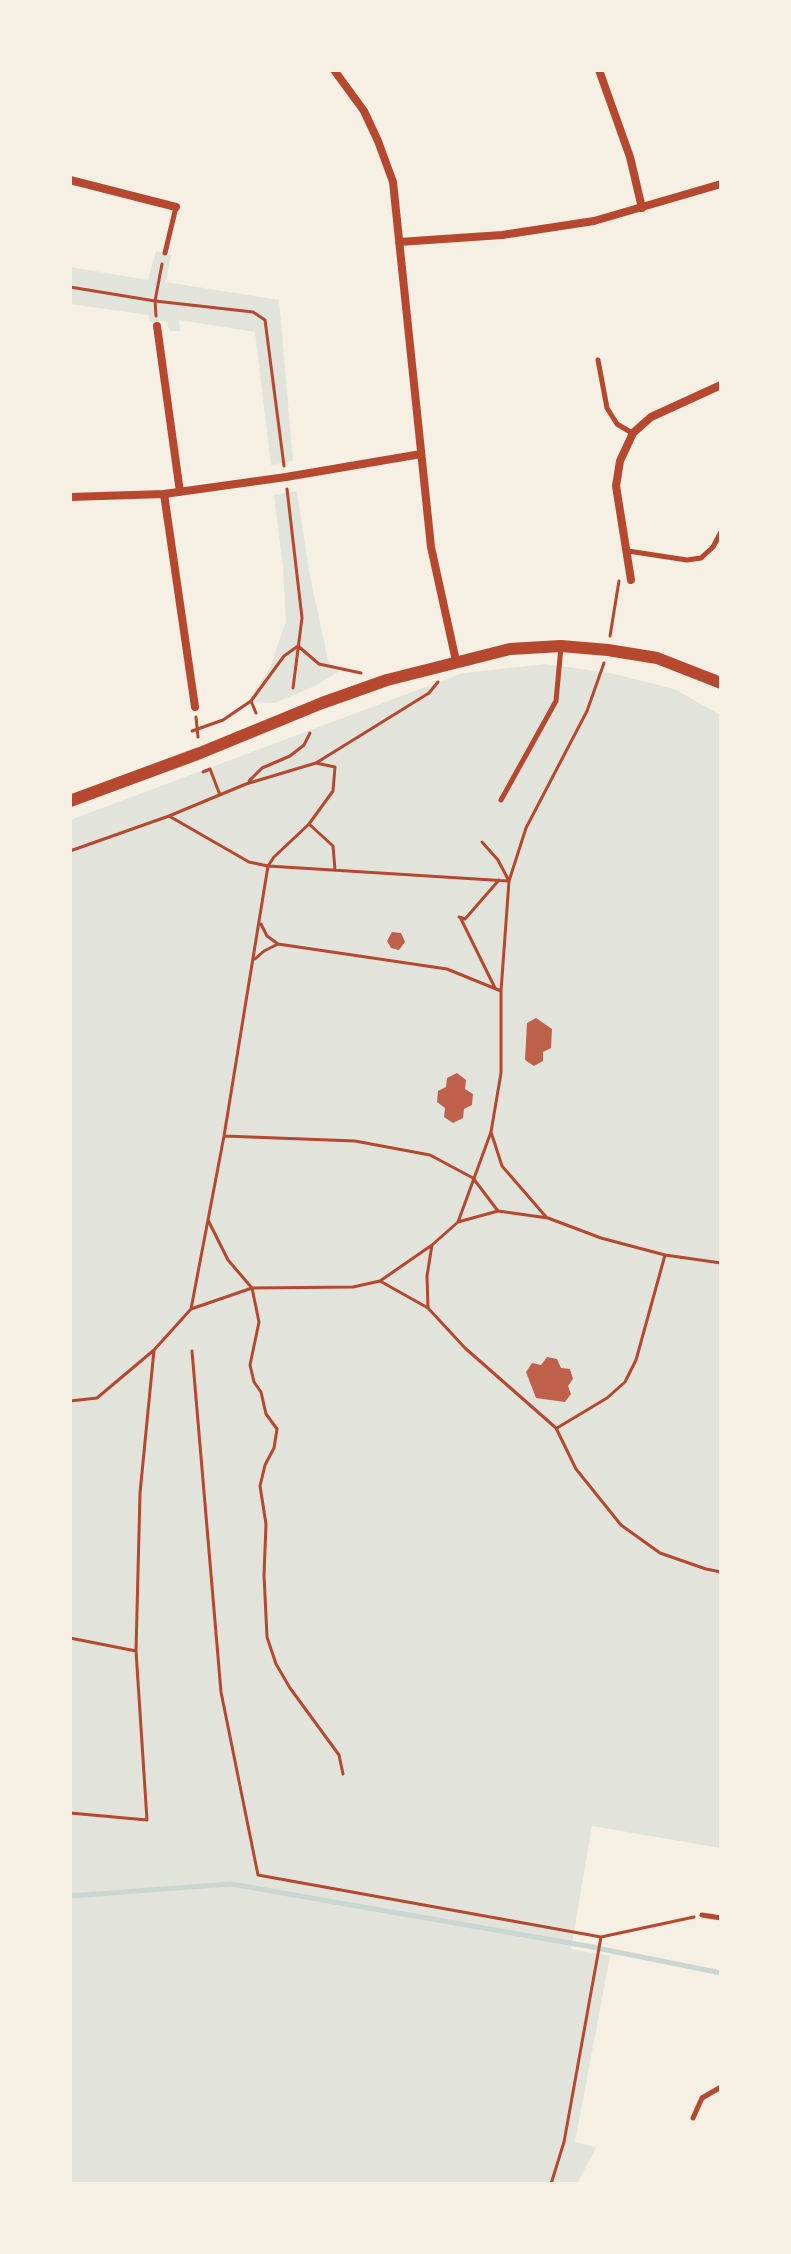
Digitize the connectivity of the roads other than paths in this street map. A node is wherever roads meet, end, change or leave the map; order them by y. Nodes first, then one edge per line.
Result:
1 (334, 70) edge
2 (599, 70) edge
3 (70, 180) edge
4 (720, 187) edge
5 (176, 207) joint
6 (642, 208) junction
7 (399, 242) junction
8 (165, 253) road end
9 (157, 326) road end
10 (598, 360) dead end
11 (721, 385) edge
12 (633, 433) junction
13 (421, 454) junction
14 (180, 492) junction
15 (164, 494) junction
16 (70, 497) edge
17 (721, 532) edge
18 (628, 551) junction
19 (631, 580) road end
20 (561, 646) junction
21 (456, 661) junction
22 (721, 683) edge
23 (195, 707) road end
24 (501, 800) dead end
25 (70, 801) edge
26 (702, 1915) road end
27 (721, 1918) edge
28 (721, 2087) edge
29 (693, 2118) dead end

1 - 7 street
2 - 6 street
3 - 5 street
4 - 6 street
5 - 8 lane
6 - 7 street
7 - 13 street
9 - 14 street
10 - 12 lane
11 - 12 street
12 - 18 street
13 - 14 street
13 - 21 street
14 - 15 street
15 - 16 street
15 - 23 street
17 - 18 lane
18 - 19 street
20 - 21 street
20 - 22 street
20 - 24 lane
21 - 25 street
26 - 27 lane
28 - 29 lane

